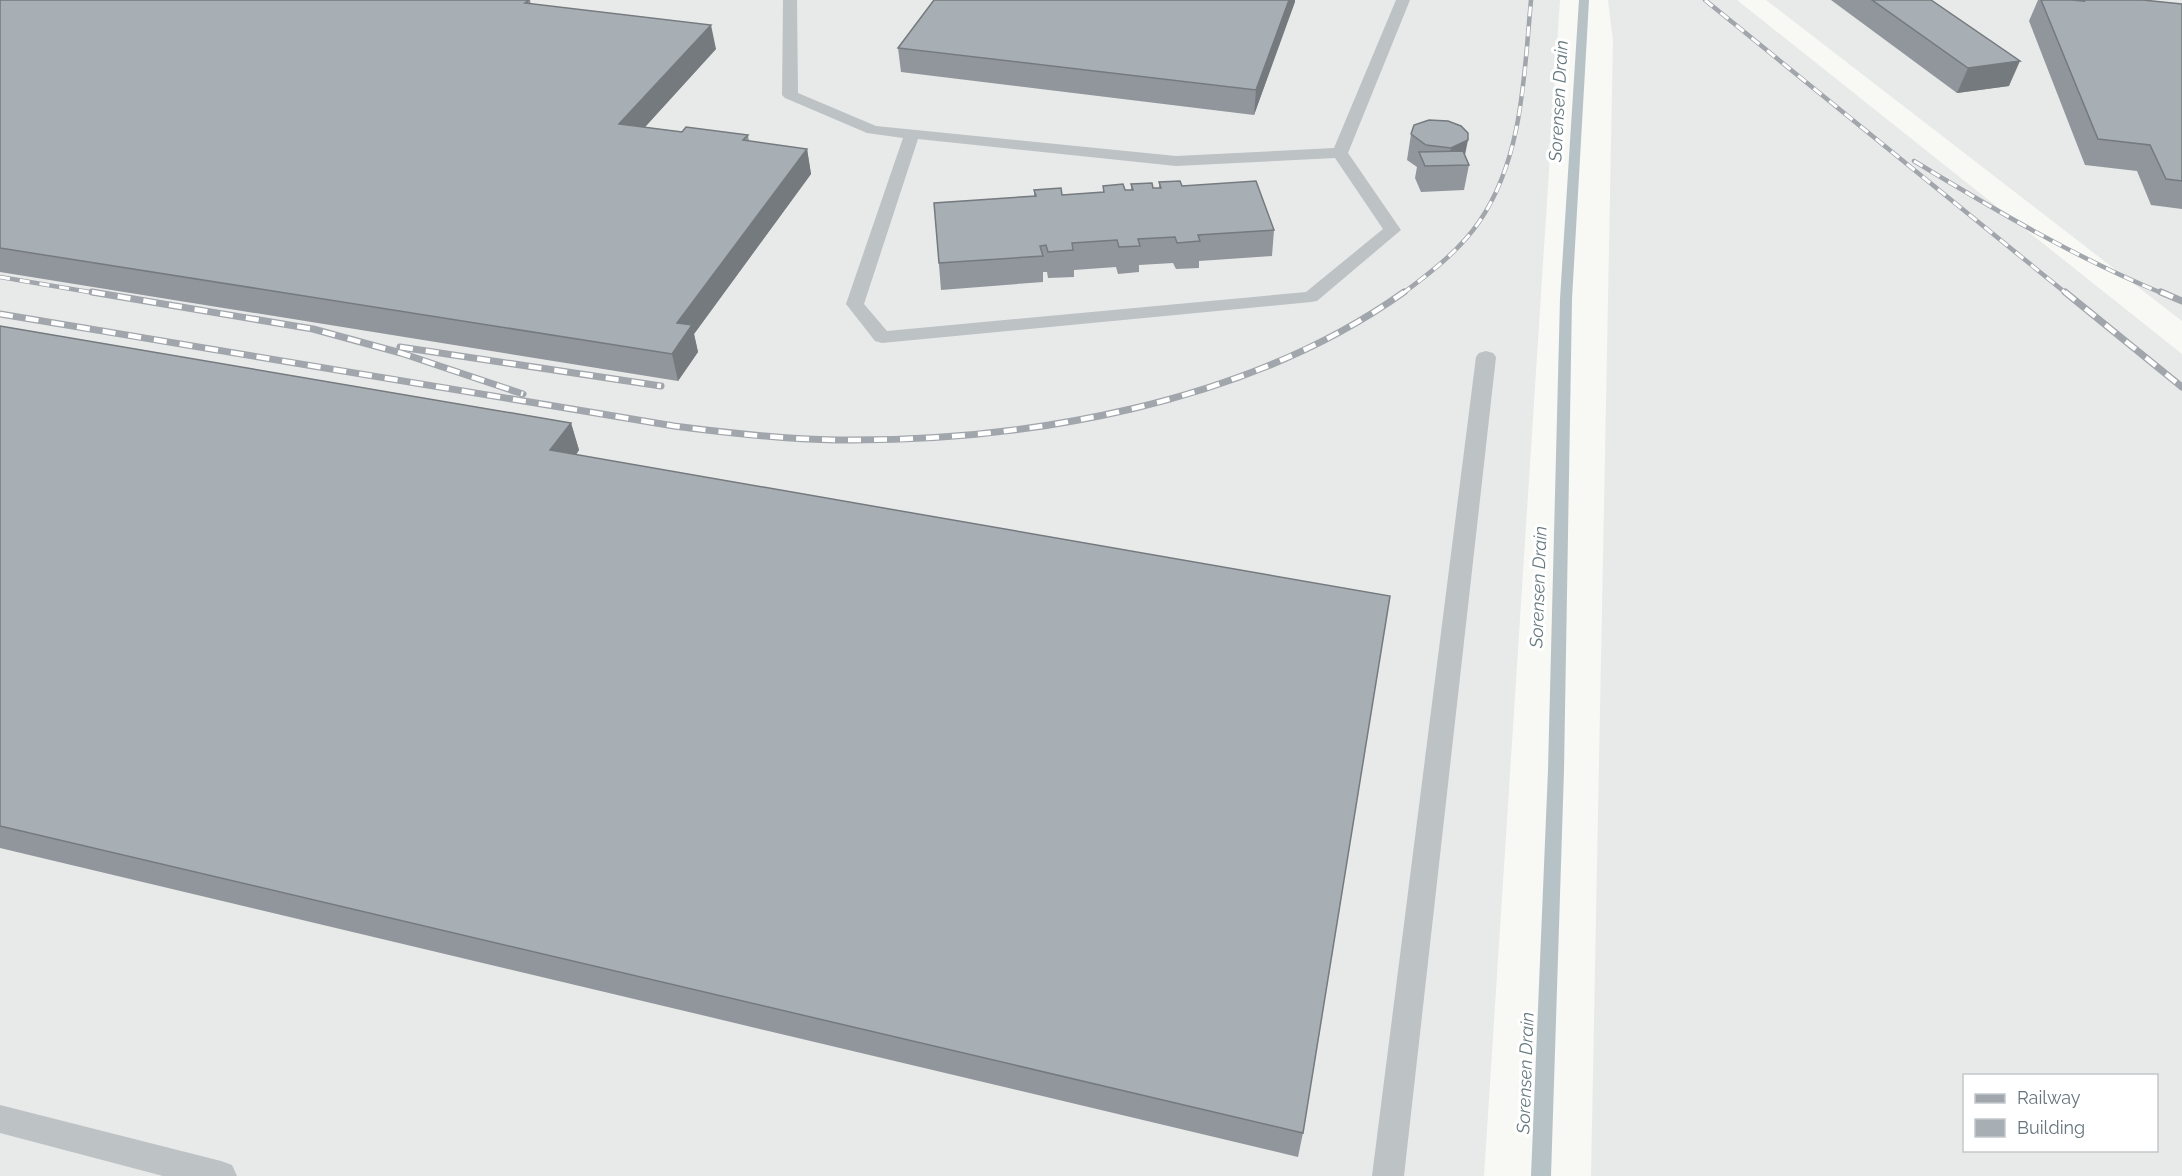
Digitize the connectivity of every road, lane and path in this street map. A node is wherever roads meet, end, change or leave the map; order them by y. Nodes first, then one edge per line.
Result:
1 (790, 0) edge
2 (1403, 0) edge
3 (912, 134) junction
4 (1340, 153) junction
5 (1486, 357) dead end
6 (0, 1119) edge
7 (220, 1176) edge
8 (1388, 1176) edge

1 - 3 lane
2 - 4 lane
3 - 4 lane
3 - 4 lane
5 - 8 lane
6 - 7 lane

